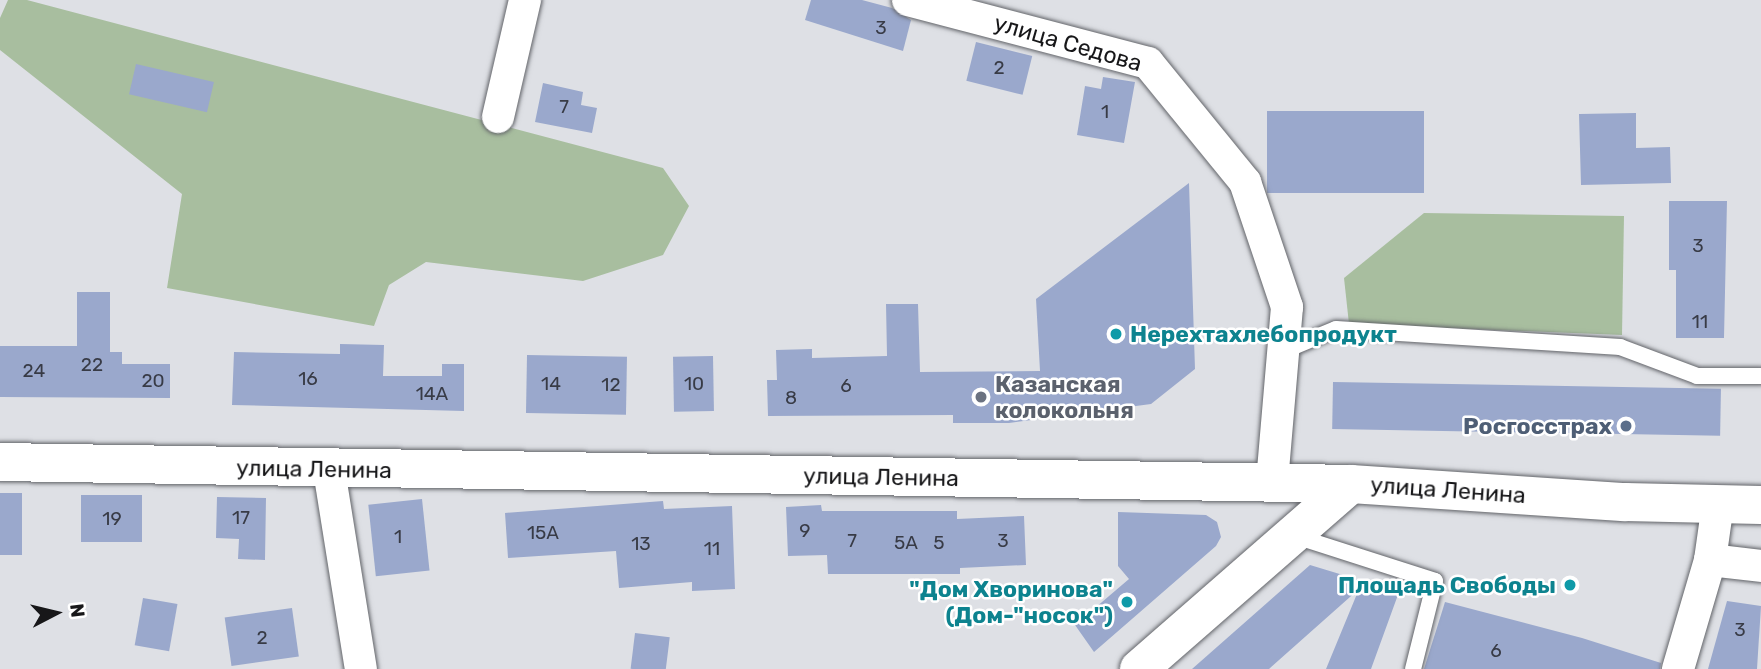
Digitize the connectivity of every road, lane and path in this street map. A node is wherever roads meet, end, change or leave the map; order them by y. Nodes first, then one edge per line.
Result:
1 (525, 0) edge
2 (908, 0) edge
3 (498, 117) dead end
4 (1283, 351) junction
5 (1761, 376) edge
6 (0, 462) edge
7 (329, 470) junction
8 (1272, 482) junction
9 (1351, 484) junction
10 (1718, 504) junction
11 (1761, 505) edge
12 (1292, 535) junction
13 (1710, 560) junction
14 (1761, 566) edge
15 (361, 669) edge
16 (1139, 669) edge
17 (1413, 669) edge
18 (1678, 669) edge

1 - 3 street
2 - 4 street, улица Седова
4 - 5 lane
4 - 8 street, улица Седова
6 - 7 main road, улица Ленина
7 - 8 main road, улица Ленина
7 - 15 street
8 - 9 main road, улица Ленина
9 - 10 main road, улица Ленина
9 - 12 main road
10 - 11 main road, улица Ленина
10 - 13 street
12 - 16 main road
12 - 17 lane
13 - 14 street
13 - 18 street

